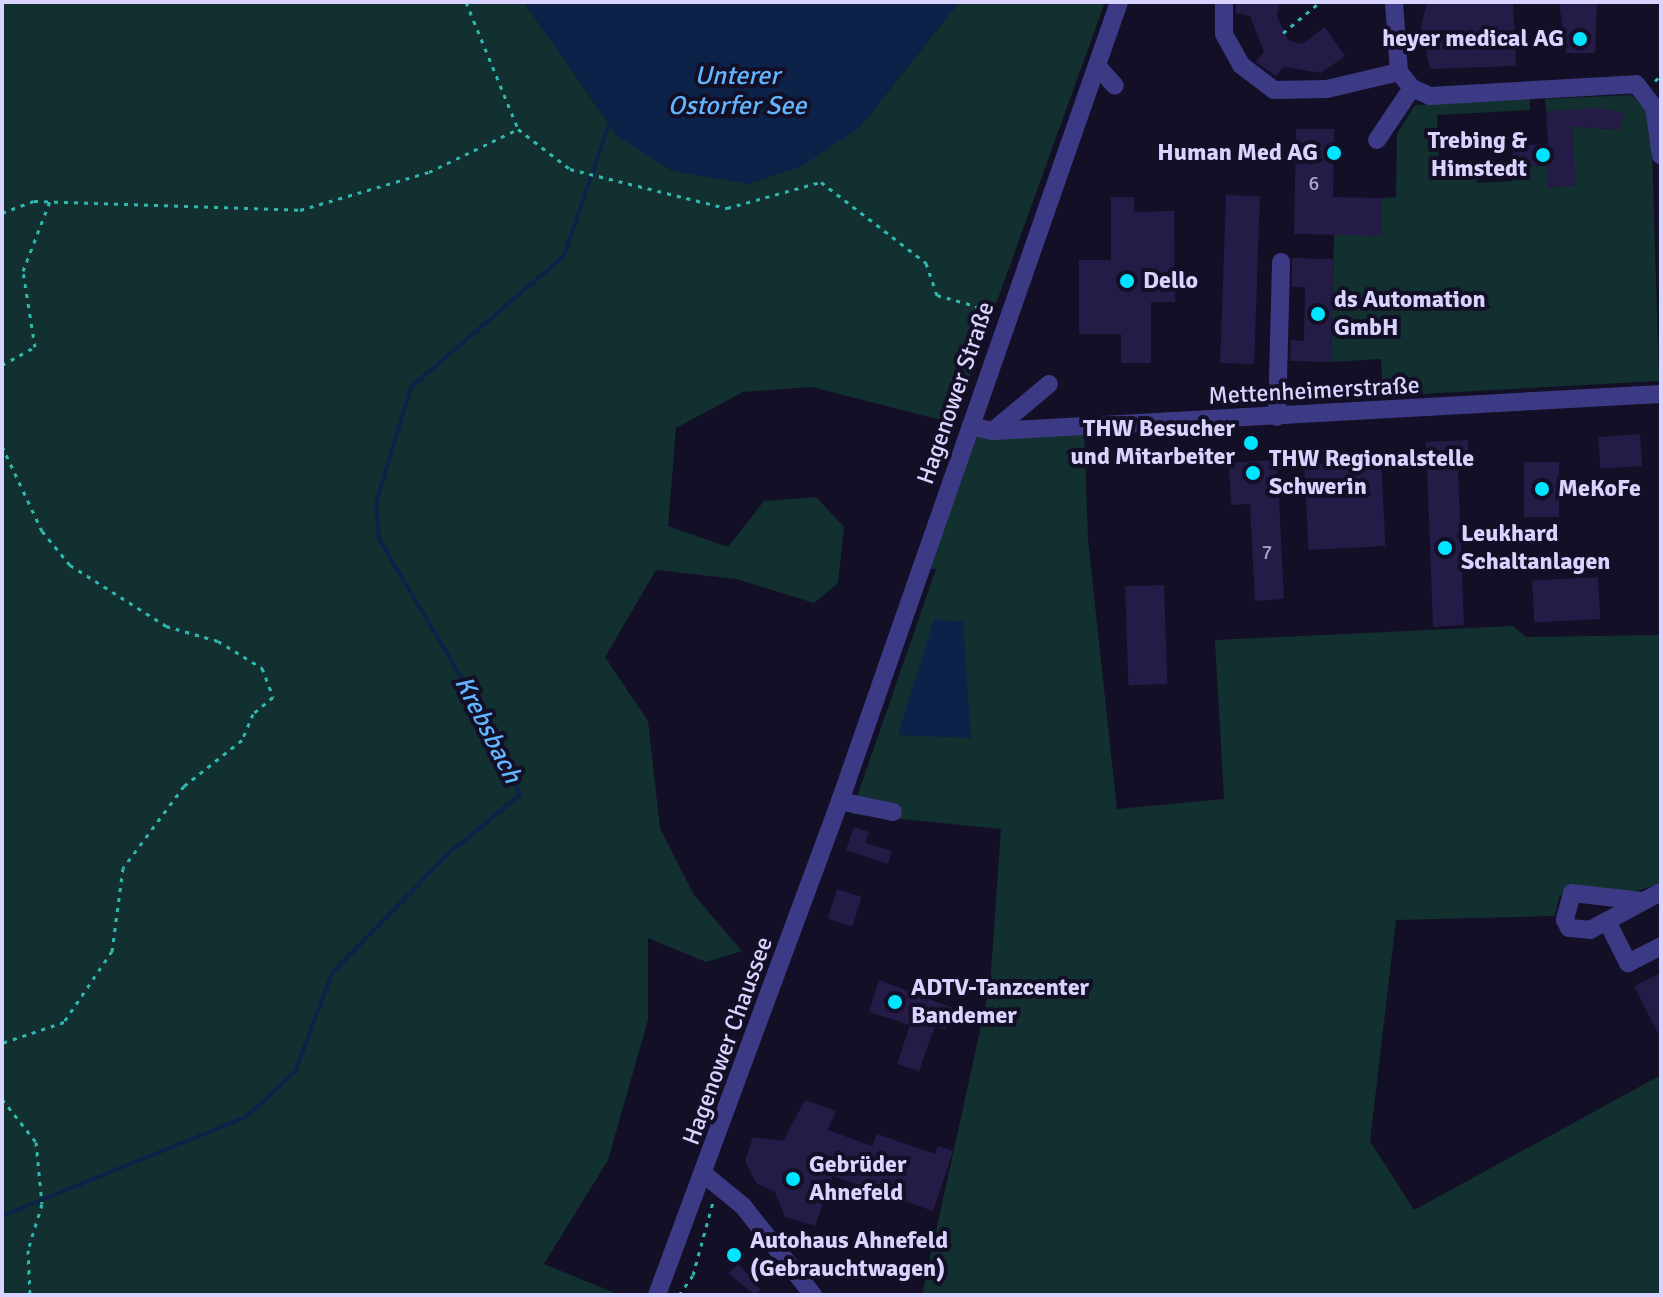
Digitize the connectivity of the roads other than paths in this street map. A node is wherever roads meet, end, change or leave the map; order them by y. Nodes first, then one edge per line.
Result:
1 (1119, 2) edge
2 (1224, 2) edge
3 (1394, 2) edge
4 (1098, 67) junction
5 (1399, 72) junction
6 (1115, 86) dead end
7 (1412, 88) junction
8 (1377, 140) dead end
9 (1661, 156) edge
10 (1281, 262) dead end
11 (1049, 384) dead end
12 (1661, 394) edge
13 (1277, 417) junction
14 (971, 426) junction
15 (993, 431) junction
16 (840, 801) junction
17 (893, 812) dead end
18 (1661, 892) edge
19 (1642, 901) junction
20 (1608, 923) junction
21 (1661, 946) edge
22 (705, 1175) junction
23 (657, 1295) edge
24 (813, 1295) edge

1 - 4 street, Hagenower Straße
2 - 5 street
3 - 5 street
4 - 6 street
4 - 14 street, Hagenower Straße
5 - 7 street
7 - 8 street
7 - 9 street
10 - 13 street
11 - 15 street
12 - 13 street, Mettenheimerstraße
13 - 15 street, Mettenheimerstraße
14 - 15 street, Mettenheimerstraße
14 - 16 street, Hagenower Straße
16 - 17 street
16 - 22 street, Hagenower Chaussee
18 - 19 street
19 - 20 street
19 - 20 street
20 - 21 street
22 - 23 street, Hagenower Chaussee
22 - 24 street

